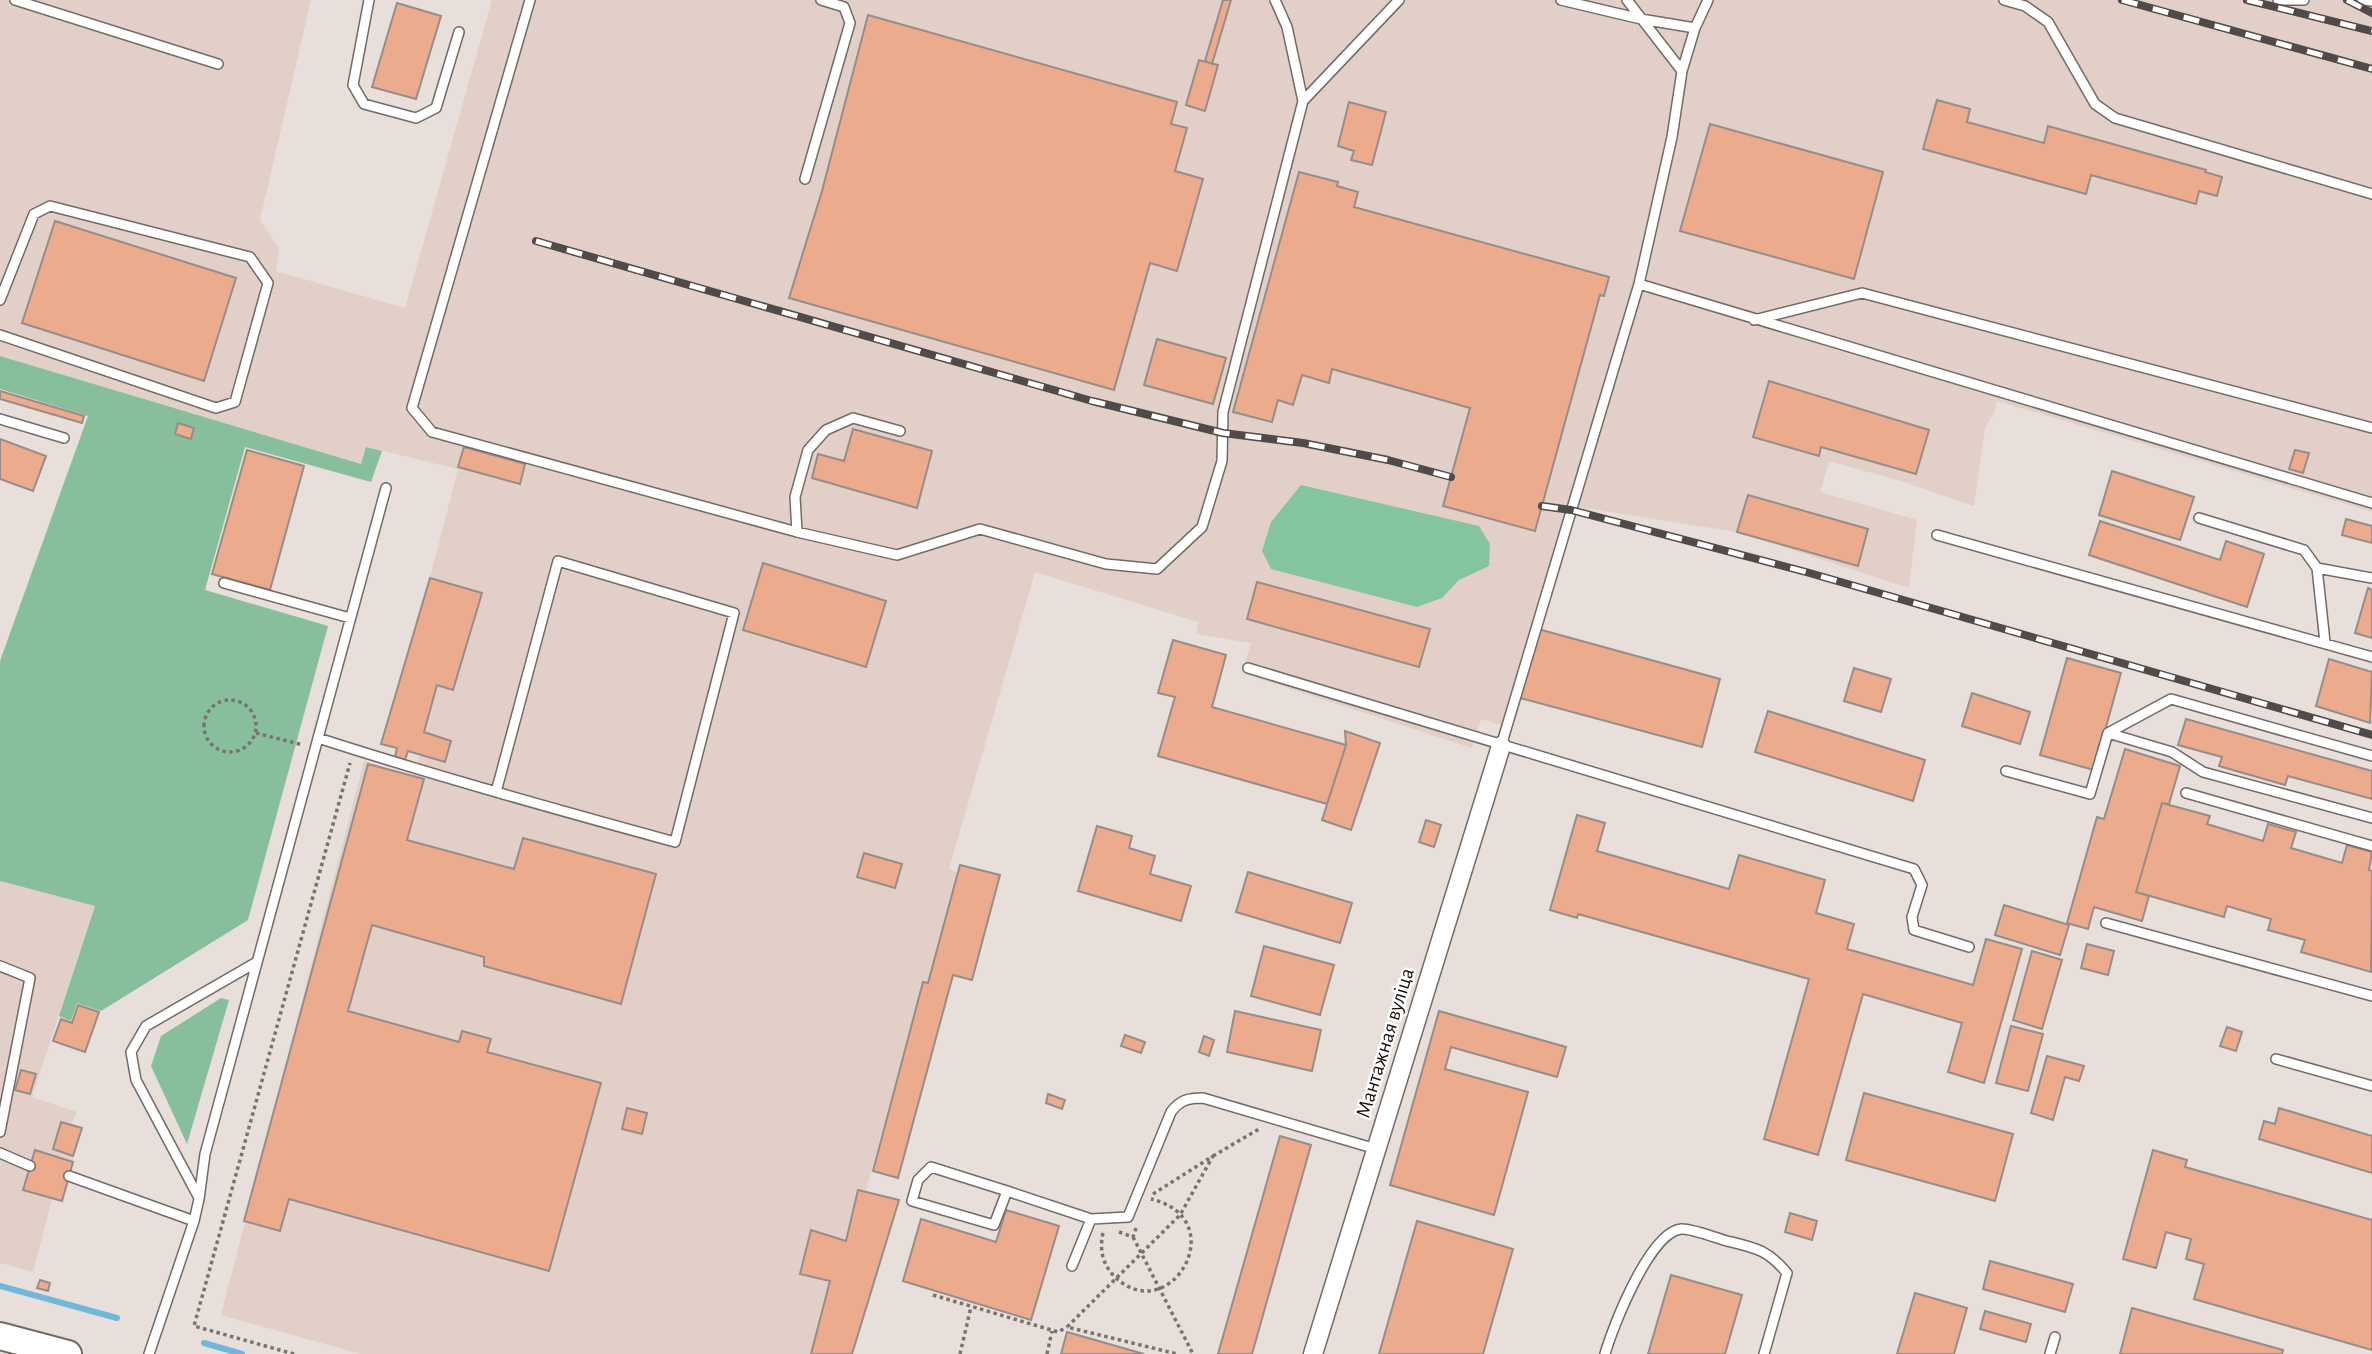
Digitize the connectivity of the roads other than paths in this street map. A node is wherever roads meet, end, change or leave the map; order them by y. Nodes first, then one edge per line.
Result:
1 (15, 0) edge
2 (369, 0) edge
3 (530, 0) edge
4 (821, 0) edge
5 (1275, 0) edge
6 (1399, 0) edge
7 (1561, 0) edge
8 (1627, 0) edge
9 (1708, 0) edge
10 (2004, 0) edge
11 (2278, 0) edge
12 (2304, 0) edge
13 (2362, 0) edge
14 (2372, 1) edge
15 (1642, 19) junction
16 (1695, 28) junction
17 (459, 32) dead end
18 (218, 64) dead end
19 (1682, 71) junction
20 (1303, 101) junction
21 (805, 179) dead end
22 (2372, 194) edge
23 (1639, 284) junction
24 (0, 300) edge
25 (1753, 320) junction
26 (0, 335) edge
27 (0, 419) edge
28 (2372, 428) edge
29 (900, 431) dead end
30 (64, 438) dead end
31 (386, 488) dead end
32 (2372, 503) edge
33 (2199, 518) dead end
34 (797, 532) junction
35 (1937, 535) dead end
36 (2317, 568) junction
37 (2372, 578) edge
38 (225, 583) dead end
39 (350, 618) junction
40 (2325, 642) junction
41 (2372, 657) edge
42 (1248, 668) dead end
43 (2108, 733) junction
44 (316, 743) junction
45 (1501, 746) junction
46 (2372, 756) edge
47 (2006, 771) dead end
48 (496, 792) junction
49 (2186, 793) dead end
50 (2372, 817) edge
51 (2372, 846) edge
52 (2106, 923) dead end
53 (1969, 947) dead end
54 (257, 962) junction
55 (0, 966) edge
56 (2372, 996) edge
57 (2276, 1059) dead end
58 (2372, 1086) edge
59 (0, 1132) edge
60 (1376, 1149) junction
61 (0, 1153) edge
62 (30, 1166) dead end
63 (69, 1176) dead end
64 (1007, 1191) junction
65 (199, 1199) junction
66 (1091, 1219) junction
67 (194, 1221) junction
68 (1072, 1266) dead end
69 (0, 1336) edge
70 (2055, 1337) dead end
71 (68, 1354) edge
72 (149, 1354) edge
73 (1313, 1354) edge
74 (1605, 1354) edge
75 (1764, 1354) edge
76 (2050, 1354) edge

1 - 18 lane
2 - 17 lane
3 - 34 lane
4 - 21 lane
5 - 20 lane
6 - 20 lane
7 - 15 lane
8 - 15 lane
9 - 16 lane
10 - 22 lane
11 - 12 lane
13 - 14 lane
15 - 16 lane
15 - 19 lane
16 - 19 lane
19 - 23 lane
20 - 34 lane
23 - 25 lane
23 - 45 lane
24 - 26 lane
25 - 28 lane
25 - 32 lane
27 - 30 lane
29 - 34 lane
31 - 39 lane
33 - 36 lane
35 - 40 lane
36 - 37 lane
36 - 40 lane
38 - 39 lane
39 - 44 lane
40 - 41 lane
42 - 45 lane
43 - 46 lane
43 - 47 lane
43 - 50 lane
44 - 48 lane
44 - 54 lane
45 - 53 lane
45 - 60 street, Мантажная вуліца
48 - 48 lane
49 - 51 lane
52 - 56 lane
54 - 65 lane
54 - 65 lane
55 - 59 lane
57 - 58 lane
60 - 66 lane
60 - 73 street, Мантажная вуліца
61 - 62 lane
63 - 67 lane
64 - 64 lane
64 - 66 lane
65 - 67 lane
66 - 68 lane
67 - 72 lane
69 - 71 main road
70 - 76 lane
74 - 75 lane

